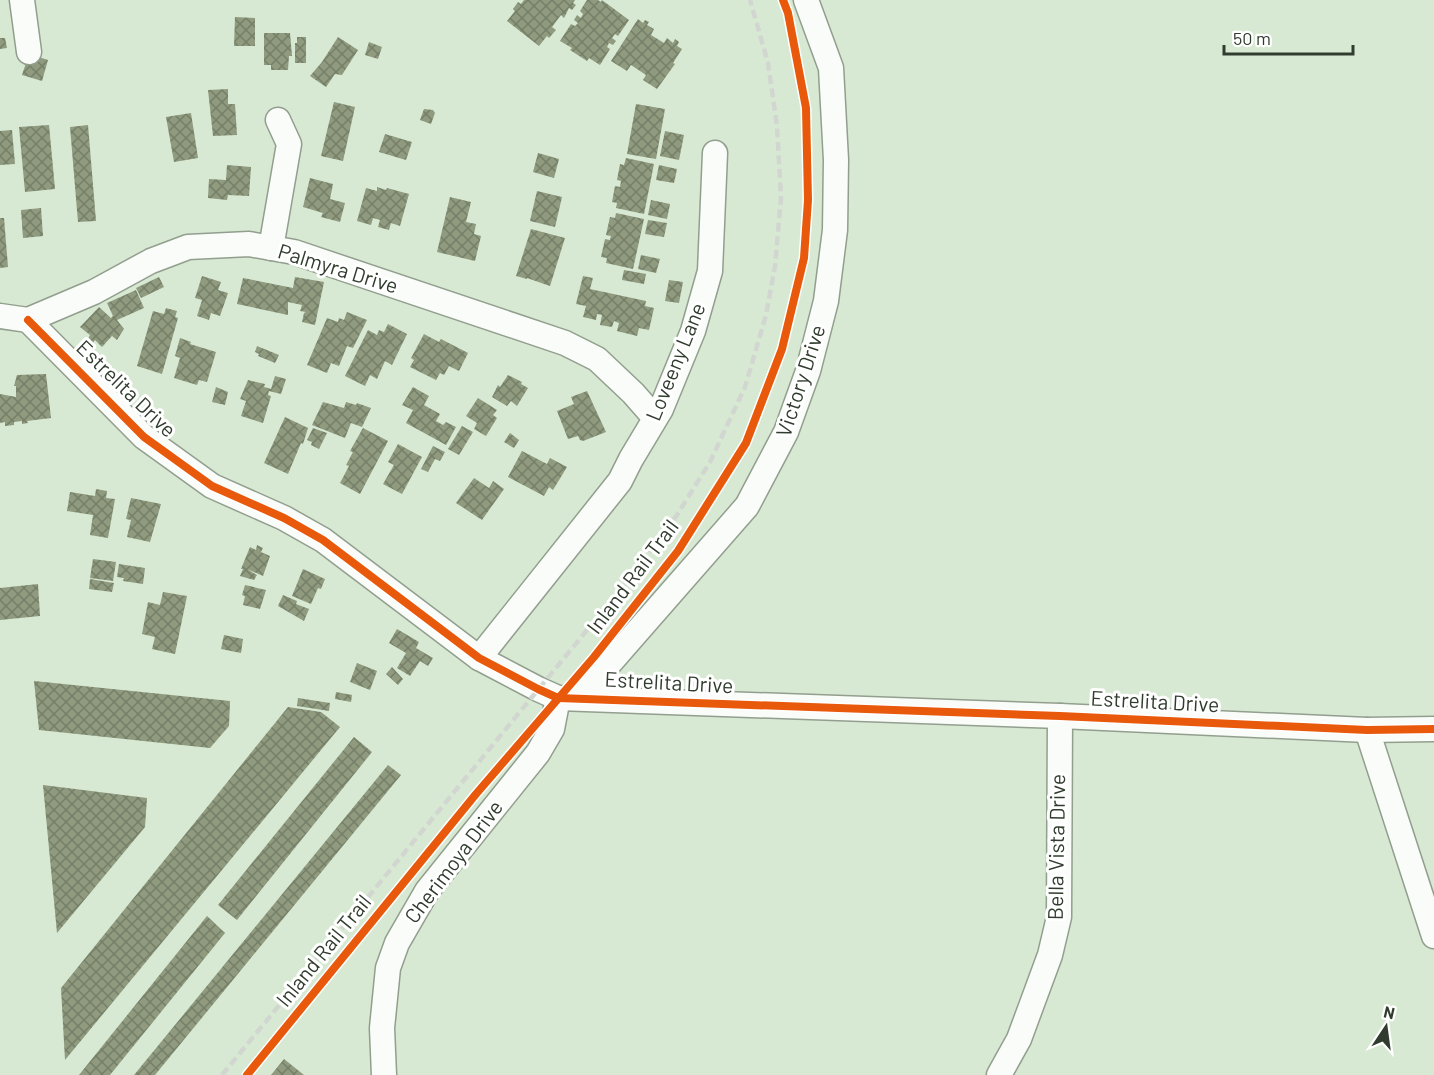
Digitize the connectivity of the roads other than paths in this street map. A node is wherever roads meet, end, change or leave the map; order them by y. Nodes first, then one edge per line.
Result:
1 (22, 0) edge
2 (806, 0) edge
3 (29, 52) dead end
4 (278, 120) dead end
5 (715, 153) dead end
6 (271, 248) junction
7 (0, 316) edge
8 (28, 320) junction
9 (656, 418) junction
10 (479, 658) junction
11 (569, 698) junction
12 (1060, 716) junction
13 (1434, 729) edge
14 (1366, 730) junction
15 (1434, 936) edge
16 (384, 1075) edge
17 (999, 1075) edge

1 - 3 street
2 - 11 street, Victory Drive
4 - 6 street
5 - 9 street, Loveeny Lane
6 - 8 street, Palmyra Drive
6 - 9 street, Palmyra Drive
7 - 8 street
8 - 10 street, Estrelita Drive
9 - 10 street, Loveeny Lane
10 - 11 street, Estrelita Drive
11 - 12 street, Estrelita Drive
11 - 16 street, Cherimoya Drive
12 - 14 street, Estrelita Drive
12 - 17 street, Bella Vista Drive
13 - 14 street, Estrelita Drive
14 - 15 street

